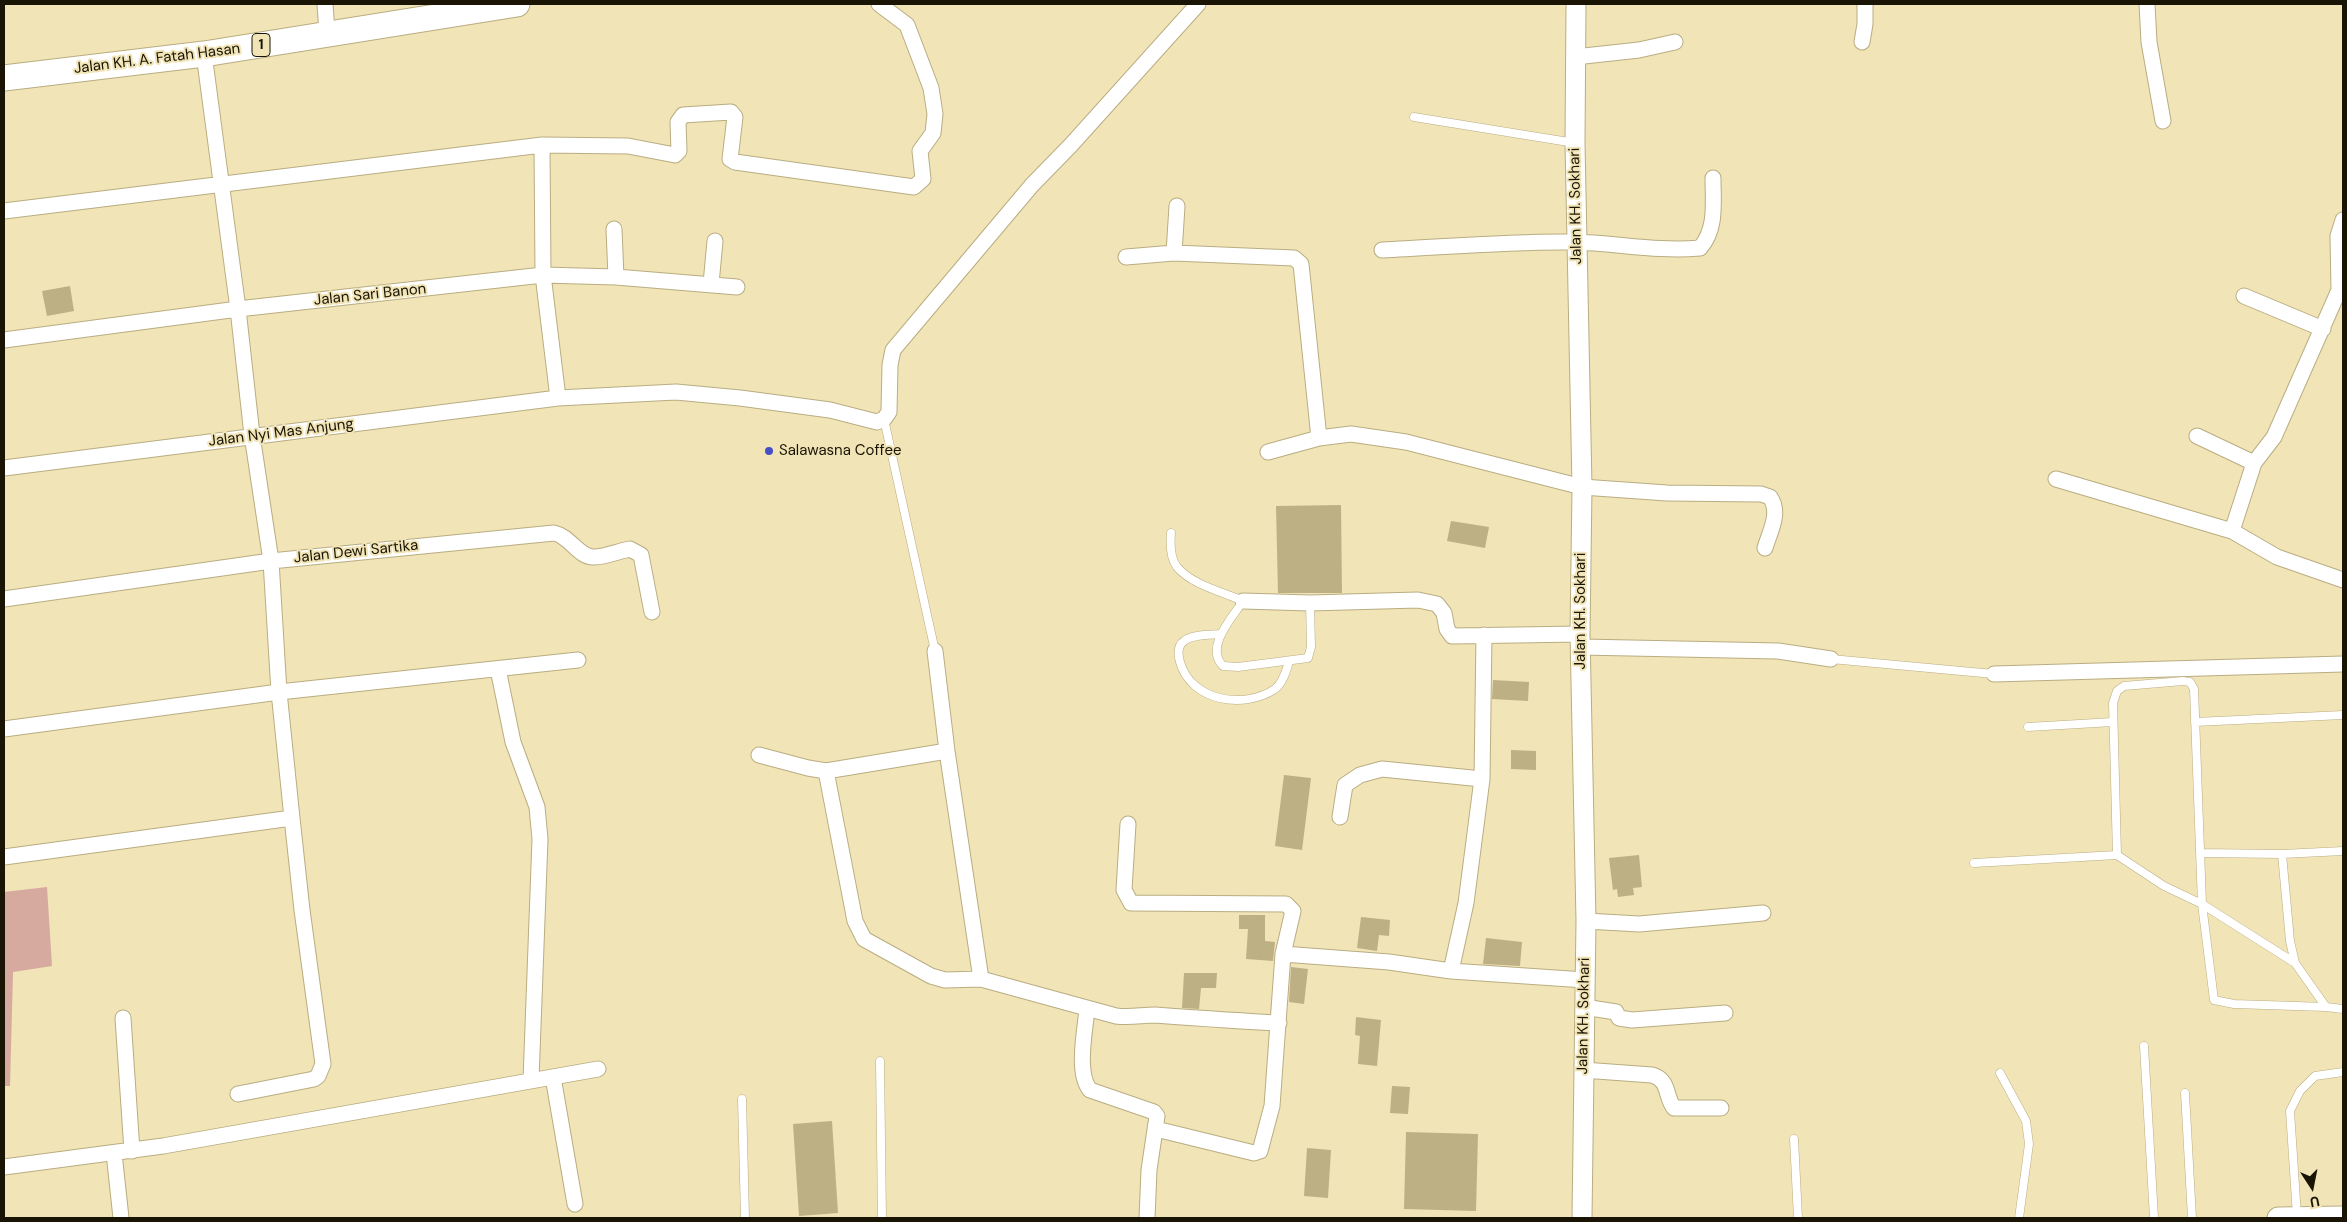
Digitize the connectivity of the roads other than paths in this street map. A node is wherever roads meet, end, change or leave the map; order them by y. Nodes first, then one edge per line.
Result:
1 (325, 4) edge
2 (517, 4) edge
3 (1198, 4) edge
4 (1576, 4) edge
5 (1865, 4) edge
6 (2147, 4) edge
7 (884, 5) edge
8 (327, 33) junction
9 (1675, 42) dead end
10 (1862, 42) dead end
11 (204, 54) junction
12 (1575, 57) junction
13 (4, 78) edge
14 (1414, 117) dead end
15 (2163, 121) dead end
16 (1575, 143) junction
17 (542, 145) junction
18 (1713, 178) dead end
19 (221, 184) junction
20 (1177, 206) dead end
21 (4, 212) edge
22 (2343, 220) edge
23 (614, 229) dead end
24 (715, 241) dead end
25 (1576, 242) junction
26 (1382, 250) dead end
27 (1174, 253) junction
28 (1126, 257) dead end
29 (543, 275) junction
30 (616, 277) junction
31 (711, 284) junction
32 (737, 287) dead end
33 (2244, 296) dead end
34 (238, 309) junction
35 (2323, 329) junction
36 (4, 340) edge
37 (558, 398) junction
38 (884, 419) junction
39 (252, 435) junction
40 (2197, 436) dead end
41 (1320, 438) junction
42 (1268, 452) dead end
43 (2254, 463) junction
44 (4, 468) edge
45 (2056, 479) dead end
46 (1582, 488) junction
47 (2232, 531) junction
48 (1171, 534) dead end
49 (1764, 548) dead end
50 (270, 561) junction
51 (2343, 580) edge
52 (4, 599) edge
53 (1243, 601) junction
54 (1310, 603) junction
55 (652, 612) dead end
56 (1221, 634) junction
57 (1484, 636) junction
58 (1580, 641) junction
59 (936, 651) joint
60 (1831, 659) joint
61 (578, 660) dead end
62 (1289, 662) junction
63 (2343, 664) edge
64 (498, 669) junction
65 (1994, 674) joint
66 (279, 692) junction
67 (2343, 715) edge
68 (2113, 722) junction
69 (2195, 722) junction
70 (2028, 727) dead end
71 (4, 729) edge
72 (947, 752) junction
73 (759, 755) dead end
74 (826, 771) junction
75 (1482, 779) junction
76 (1340, 817) dead end
77 (292, 818) junction
78 (1128, 824) dead end
79 (2343, 852) edge
80 (2201, 853) junction
81 (2282, 854) junction
82 (2117, 855) junction
83 (4, 857) edge
84 (1974, 863) dead end
85 (2202, 904) junction
86 (1762, 913) dead end
87 (1586, 921) junction
88 (1284, 954) junction
89 (2295, 963) junction
90 (1451, 971) junction
91 (981, 979) junction
92 (1585, 980) junction
93 (2326, 1007) junction
94 (1584, 1008) junction
95 (1087, 1009) junction
96 (2343, 1009) edge
97 (1725, 1013) dead end
98 (123, 1018) dead end
99 (1279, 1022) junction
100 (2144, 1046) dead end
101 (880, 1061) dead end
102 (598, 1069) dead end
103 (1583, 1070) junction
104 (2343, 1072) edge
105 (2000, 1074) dead end
106 (552, 1077) junction
107 (531, 1080) junction
108 (2185, 1093) dead end
109 (238, 1094) dead end
110 (742, 1099) dead end
111 (1721, 1108) dead end
112 (1156, 1129) junction
113 (1794, 1139) dead end
114 (132, 1151) junction
115 (114, 1153) junction
116 (4, 1167) edge
117 (576, 1204) dead end
118 (2343, 1217) edge
119 (121, 1218) edge
120 (745, 1218) edge
121 (882, 1218) edge
122 (1147, 1218) edge
123 (1582, 1218) edge
124 (1798, 1218) edge
125 (2019, 1218) edge
126 (2154, 1218) edge
127 (2192, 1218) edge
128 (2278, 1218) edge
129 (2298, 1218) edge

1 - 8 street
2 - 8 highway, Jalan KH. A. Fatah Hasan / 1
3 - 38 street
4 - 12 street, Jalan KH. Sokhari
5 - 10 street
6 - 15 street
7 - 17 street
8 - 11 highway, Jalan KH. A. Fatah Hasan / 1
9 - 12 street
11 - 13 highway, Jalan KH. A. Fatah Hasan / 1
11 - 19 street
12 - 16 street, Jalan KH. Sokhari
14 - 16 lane
16 - 25 street, Jalan KH. Sokhari
17 - 19 street
17 - 29 street
18 - 25 street
19 - 21 street
19 - 34 street
20 - 27 street
22 - 35 street
23 - 30 street
24 - 31 street
25 - 26 street
25 - 46 street, Jalan KH. Sokhari
27 - 28 street
27 - 41 street
29 - 30 street, Jalan Sari Banon
29 - 34 street, Jalan Sari Banon
29 - 37 street
30 - 31 street, Jalan Sari Banon
31 - 32 street, Jalan Sari Banon
33 - 35 street
34 - 36 street, Jalan Sari Banon
34 - 39 street
35 - 43 street
37 - 38 street, Jalan Nyi Mas Anjung
37 - 39 street, Jalan Nyi Mas Anjung
38 - 59 lane
39 - 44 street, Jalan Nyi Mas Anjung
39 - 50 street
40 - 43 street
41 - 42 street
41 - 46 street
43 - 47 street
45 - 47 street
46 - 49 street
46 - 58 street, Jalan KH. Sokhari
47 - 51 street
48 - 53 lane
50 - 52 street, Jalan Dewi Sartika
50 - 55 street, Jalan Dewi Sartika
50 - 66 street
53 - 54 street
53 - 56 lane
54 - 57 street
54 - 62 lane
56 - 62 lane
56 - 62 lane
57 - 58 street
57 - 75 street
58 - 60 street
58 - 87 street, Jalan KH. Sokhari
59 - 72 street
60 - 65 lane
61 - 64 street
63 - 65 street
64 - 66 street
64 - 107 street
66 - 71 street
66 - 77 street
67 - 69 lane
68 - 69 lane
68 - 70 lane
68 - 82 lane
69 - 80 lane
72 - 74 street
72 - 91 street
73 - 74 street
74 - 91 street
75 - 76 street
75 - 90 street
77 - 83 street
77 - 109 street
78 - 88 street
79 - 81 lane
80 - 81 lane
80 - 85 lane
81 - 89 lane
82 - 84 lane
82 - 85 lane
85 - 89 lane
85 - 93 lane
86 - 87 street
87 - 92 street, Jalan KH. Sokhari
88 - 90 street
88 - 99 street
89 - 93 lane
90 - 92 street
91 - 95 street
92 - 94 street, Jalan KH. Sokhari
93 - 96 lane
94 - 97 street
94 - 103 street, Jalan KH. Sokhari
95 - 99 street
95 - 112 street
98 - 114 street
99 - 112 street
100 - 126 lane
101 - 121 lane
102 - 106 street
103 - 111 street
103 - 123 street, Jalan KH. Sokhari
104 - 129 lane
105 - 125 lane
106 - 107 street
106 - 117 street
107 - 114 street
108 - 127 lane
110 - 120 lane
112 - 122 street
113 - 124 lane
114 - 115 street
115 - 116 street
115 - 119 street
118 - 129 main road
128 - 129 main road

